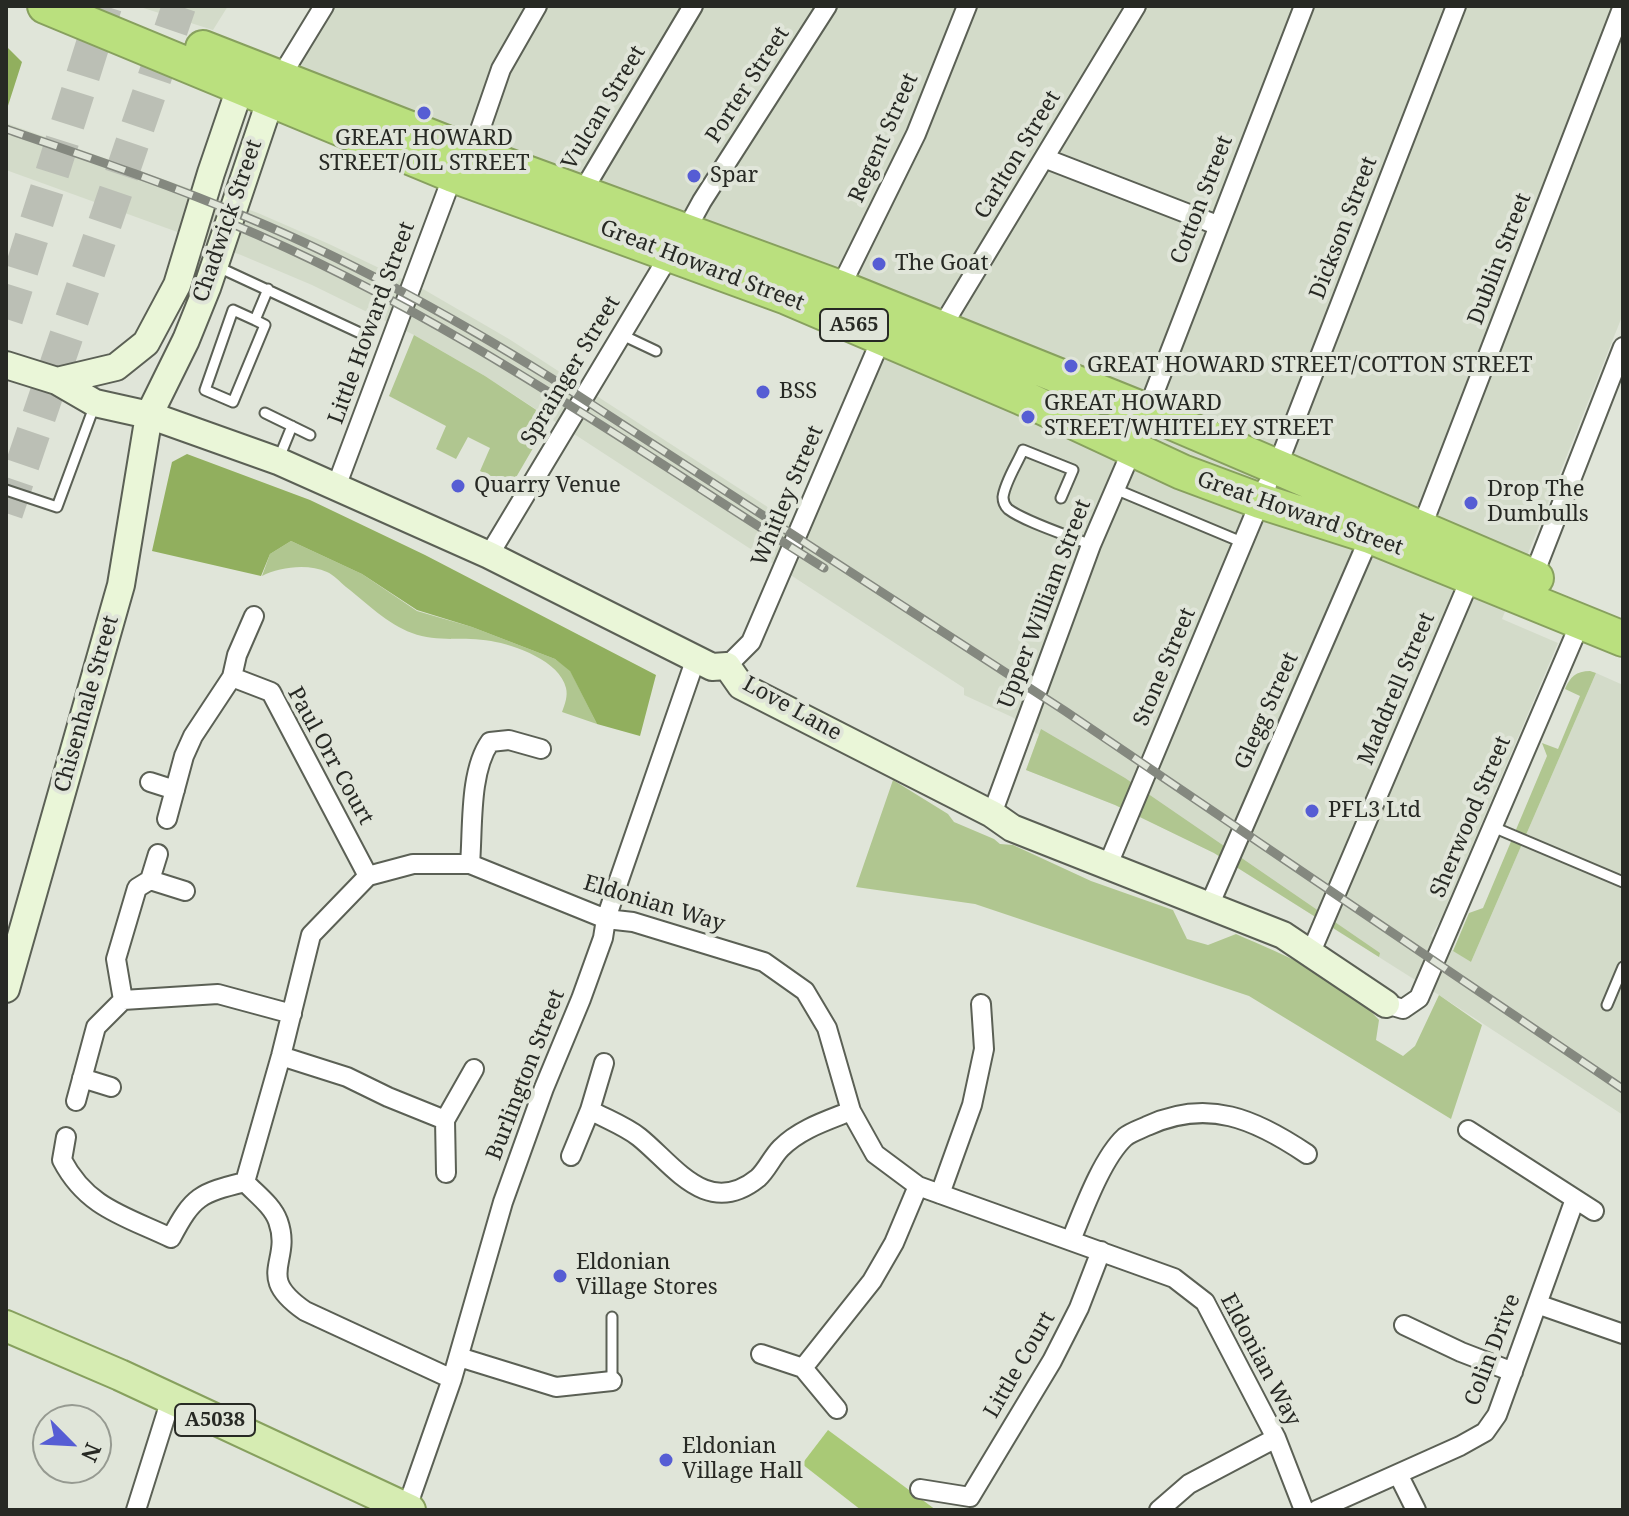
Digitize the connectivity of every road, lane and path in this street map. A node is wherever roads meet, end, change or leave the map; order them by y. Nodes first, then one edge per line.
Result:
1 (45, 6) edge
2 (98, 6) edge
3 (324, 6) edge
4 (537, 6) edge
5 (693, 6) edge
6 (827, 6) edge
7 (967, 6) edge
8 (1136, 6) edge
9 (1304, 6) edge
10 (1456, 6) edge
11 (1623, 6) edge
12 (263, 89) junction
13 (1044, 158) junction
14 (463, 164) junction
15 (581, 194) junction
16 (1217, 225) junction
17 (678, 243) junction
18 (215, 266) junction
19 (177, 285) junction
20 (840, 288) junction
21 (268, 289) junction
22 (255, 320) junction
23 (940, 330) junction
24 (358, 332) dead end
25 (620, 334) junction
26 (882, 337) junction
27 (186, 340) junction
28 (1623, 347) edge
29 (656, 351) dead end
30 (6, 365) edge
31 (57, 381) junction
32 (95, 403) junction
33 (1146, 411) junction
34 (265, 413) dead end
35 (149, 415) junction
36 (292, 426) junction
37 (310, 435) dead end
38 (1132, 450) junction
39 (278, 461) junction
40 (1268, 484) junction
41 (336, 487) junction
42 (1115, 489) junction
43 (6, 490) edge
44 (1061, 498) dead end
45 (1421, 529) junction
46 (1370, 536) junction
47 (1244, 543) junction
48 (1091, 545) junction
49 (489, 555) junction
50 (1471, 577) junction
51 (1533, 577) junction
52 (254, 616) dead end
53 (1623, 616) edge
54 (1581, 621) junction
55 (1623, 639) edge
56 (696, 658) junction
57 (727, 666) junction
58 (232, 677) junction
59 (541, 749) dead end
60 (150, 782) dead end
61 (175, 790) junction
62 (992, 814) junction
63 (167, 819) dead end
64 (1493, 827) junction
65 (158, 854) dead end
66 (470, 864) junction
67 (1107, 867) junction
68 (368, 876) junction
69 (150, 880) junction
70 (1623, 882) edge
71 (185, 891) dead end
72 (1209, 906) junction
73 (606, 919) junction
74 (1311, 952) junction
75 (1623, 967) edge
76 (6, 989) edge
77 (123, 1000) junction
78 (981, 1004) dead end
79 (1386, 1004) joint
80 (1607, 1005) dead end
81 (292, 1014) junction
82 (281, 1056) junction
83 (604, 1063) dead end
84 (474, 1069) dead end
85 (82, 1078) junction
86 (111, 1087) dead end
87 (76, 1101) dead end
88 (590, 1110) junction
89 (851, 1111) junction
90 (445, 1120) junction
91 (1468, 1130) dead end
92 (66, 1137) dead end
93 (1307, 1154) dead end
94 (571, 1156) dead end
95 (446, 1173) dead end
96 (245, 1182) junction
97 (918, 1186) junction
98 (940, 1194) junction
99 (1575, 1199) junction
100 (1594, 1211) dead end
101 (1071, 1240) junction
102 (1101, 1251) junction
103 (1537, 1304) junction
104 (612, 1317) dead end
105 (1404, 1325) dead end
106 (6, 1326) edge
107 (1623, 1334) edge
108 (761, 1354) dead end
109 (459, 1357) junction
110 (803, 1368) junction
111 (1513, 1372) junction
112 (452, 1379) junction
113 (612, 1381) joint
114 (171, 1399) junction
115 (837, 1409) dead end
116 (1276, 1438) junction
117 (1398, 1474) junction
118 (920, 1489) dead end
119 (976, 1503) edge
120 (407, 1509) edge
121 (136, 1510) edge
122 (1159, 1510) edge
123 (1304, 1510) edge
124 (1317, 1510) edge
125 (1416, 1510) edge

1 - 12 highway, Great Howard Street / A565
2 - 12 highway, Great Howard Street / A565
3 - 12 street
4 - 14 street, Little Howard Street
5 - 15 street, Vulcan Street
6 - 17 street, Porter Street
7 - 20 street, Regent Street
8 - 13 street, Carlton Street
9 - 16 street, Cotton Street
10 - 40 street, Dickson Street
11 - 45 street, Dublin Street
12 - 14 highway, Great Howard Street / A565
12 - 18 street, Chadwick Street
12 - 19 street, Chadwick Street
13 - 16 street
13 - 23 street, Carlton Street
14 - 15 highway, Great Howard Street / A565
14 - 17 highway, Great Howard Street / A565
14 - 41 street, Little Howard Street
15 - 17 highway, Great Howard Street / A565
16 - 33 street, Cotton Street
17 - 20 highway, Great Howard Street / A565
17 - 25 street, Sprainger Street
17 - 26 highway, Great Howard Street / A565
18 - 21 lane
18 - 27 street, Chadwick Street
19 - 27 street, Chadwick Street
19 - 31 street, Chadwick Street
20 - 23 highway, Great Howard Street / A565
21 - 22 lane
21 - 24 lane
22 - 22 lane
23 - 33 highway, Great Howard Street / A565
23 - 38 highway
25 - 29 lane
25 - 49 street, Sprainger Street
26 - 38 highway, Great Howard Street / A565
26 - 57 street, Whitley Street
27 - 35 street, Chadwick Street
28 - 51 street
30 - 31 street, Love Lane
31 - 32 street, Love Lane
32 - 35 street, Love Lane
32 - 43 lane
33 - 38 street, Upper William Street
33 - 40 highway, Great Howard Street / A565
34 - 36 lane
35 - 39 street, Love Lane
35 - 76 street, Chisenhale Street
36 - 37 lane
36 - 39 lane
38 - 40 highway, Great Howard Street / A565
38 - 42 street, Upper William Street
39 - 41 street, Love Lane
40 - 45 highway, Great Howard Street / A565
40 - 46 highway, Great Howard Street
40 - 47 street, Stone Street
41 - 49 street, Love Lane
42 - 47 lane
42 - 48 street, Upper William Street
44 - 48 lane
45 - 51 highway, Great Howard Street / A565
46 - 50 highway, Great Howard Street
46 - 72 street, Glegg Street
47 - 67 street, Stone Street
48 - 62 street, Upper William Street
49 - 56 street, Love Lane
50 - 54 highway, Great Howard Street
50 - 74 street, Maddrell Street
51 - 53 highway, Great Howard Street / A565
52 - 58 street
54 - 55 highway, Great Howard Street
54 - 64 street, Sherwood Street
56 - 57 street, Love Lane
56 - 73 street, Burlington Street
57 - 62 street, Love Lane
58 - 61 street
58 - 68 street, Paul Orr Court
59 - 66 street
60 - 61 street
61 - 63 street
62 - 67 street, Love Lane
64 - 70 lane
64 - 79 street, Sherwood Street
65 - 69 street
66 - 68 street, Eldonian Way
66 - 73 street, Eldonian Way
67 - 72 street, Love Lane
68 - 81 street
69 - 71 street
69 - 77 street
72 - 74 street, Love Lane
73 - 89 street, Eldonian Way
73 - 109 street, Burlington Street
74 - 79 street, Love Lane
75 - 80 lane
77 - 81 street
77 - 85 street
78 - 98 street
81 - 82 street
82 - 90 street
82 - 96 street
83 - 88 street
84 - 90 street
85 - 86 street
85 - 87 street
88 - 89 street
88 - 94 street
89 - 97 street, Eldonian Way
90 - 95 street
91 - 99 street
92 - 96 street
93 - 101 street
96 - 112 street
97 - 98 street, Eldonian Way
97 - 110 street
98 - 101 street, Eldonian Way
99 - 100 street
99 - 103 street, Colin Drive
101 - 102 street, Eldonian Way
102 - 116 street, Eldonian Way
102 - 119 street, Little Court
103 - 107 street
103 - 111 street, Colin Drive
104 - 113 lane
105 - 111 street
106 - 114 main road, A5038
108 - 110 street
109 - 112 street, Burlington Street
109 - 113 street
110 - 115 street
111 - 117 street, Colin Drive
112 - 120 street, Burlington Street
114 - 120 main road, A5038
114 - 121 street
116 - 122 street
116 - 123 street, Eldonian Way
117 - 124 street, Colin Drive
117 - 125 street
118 - 119 street, Little Court

